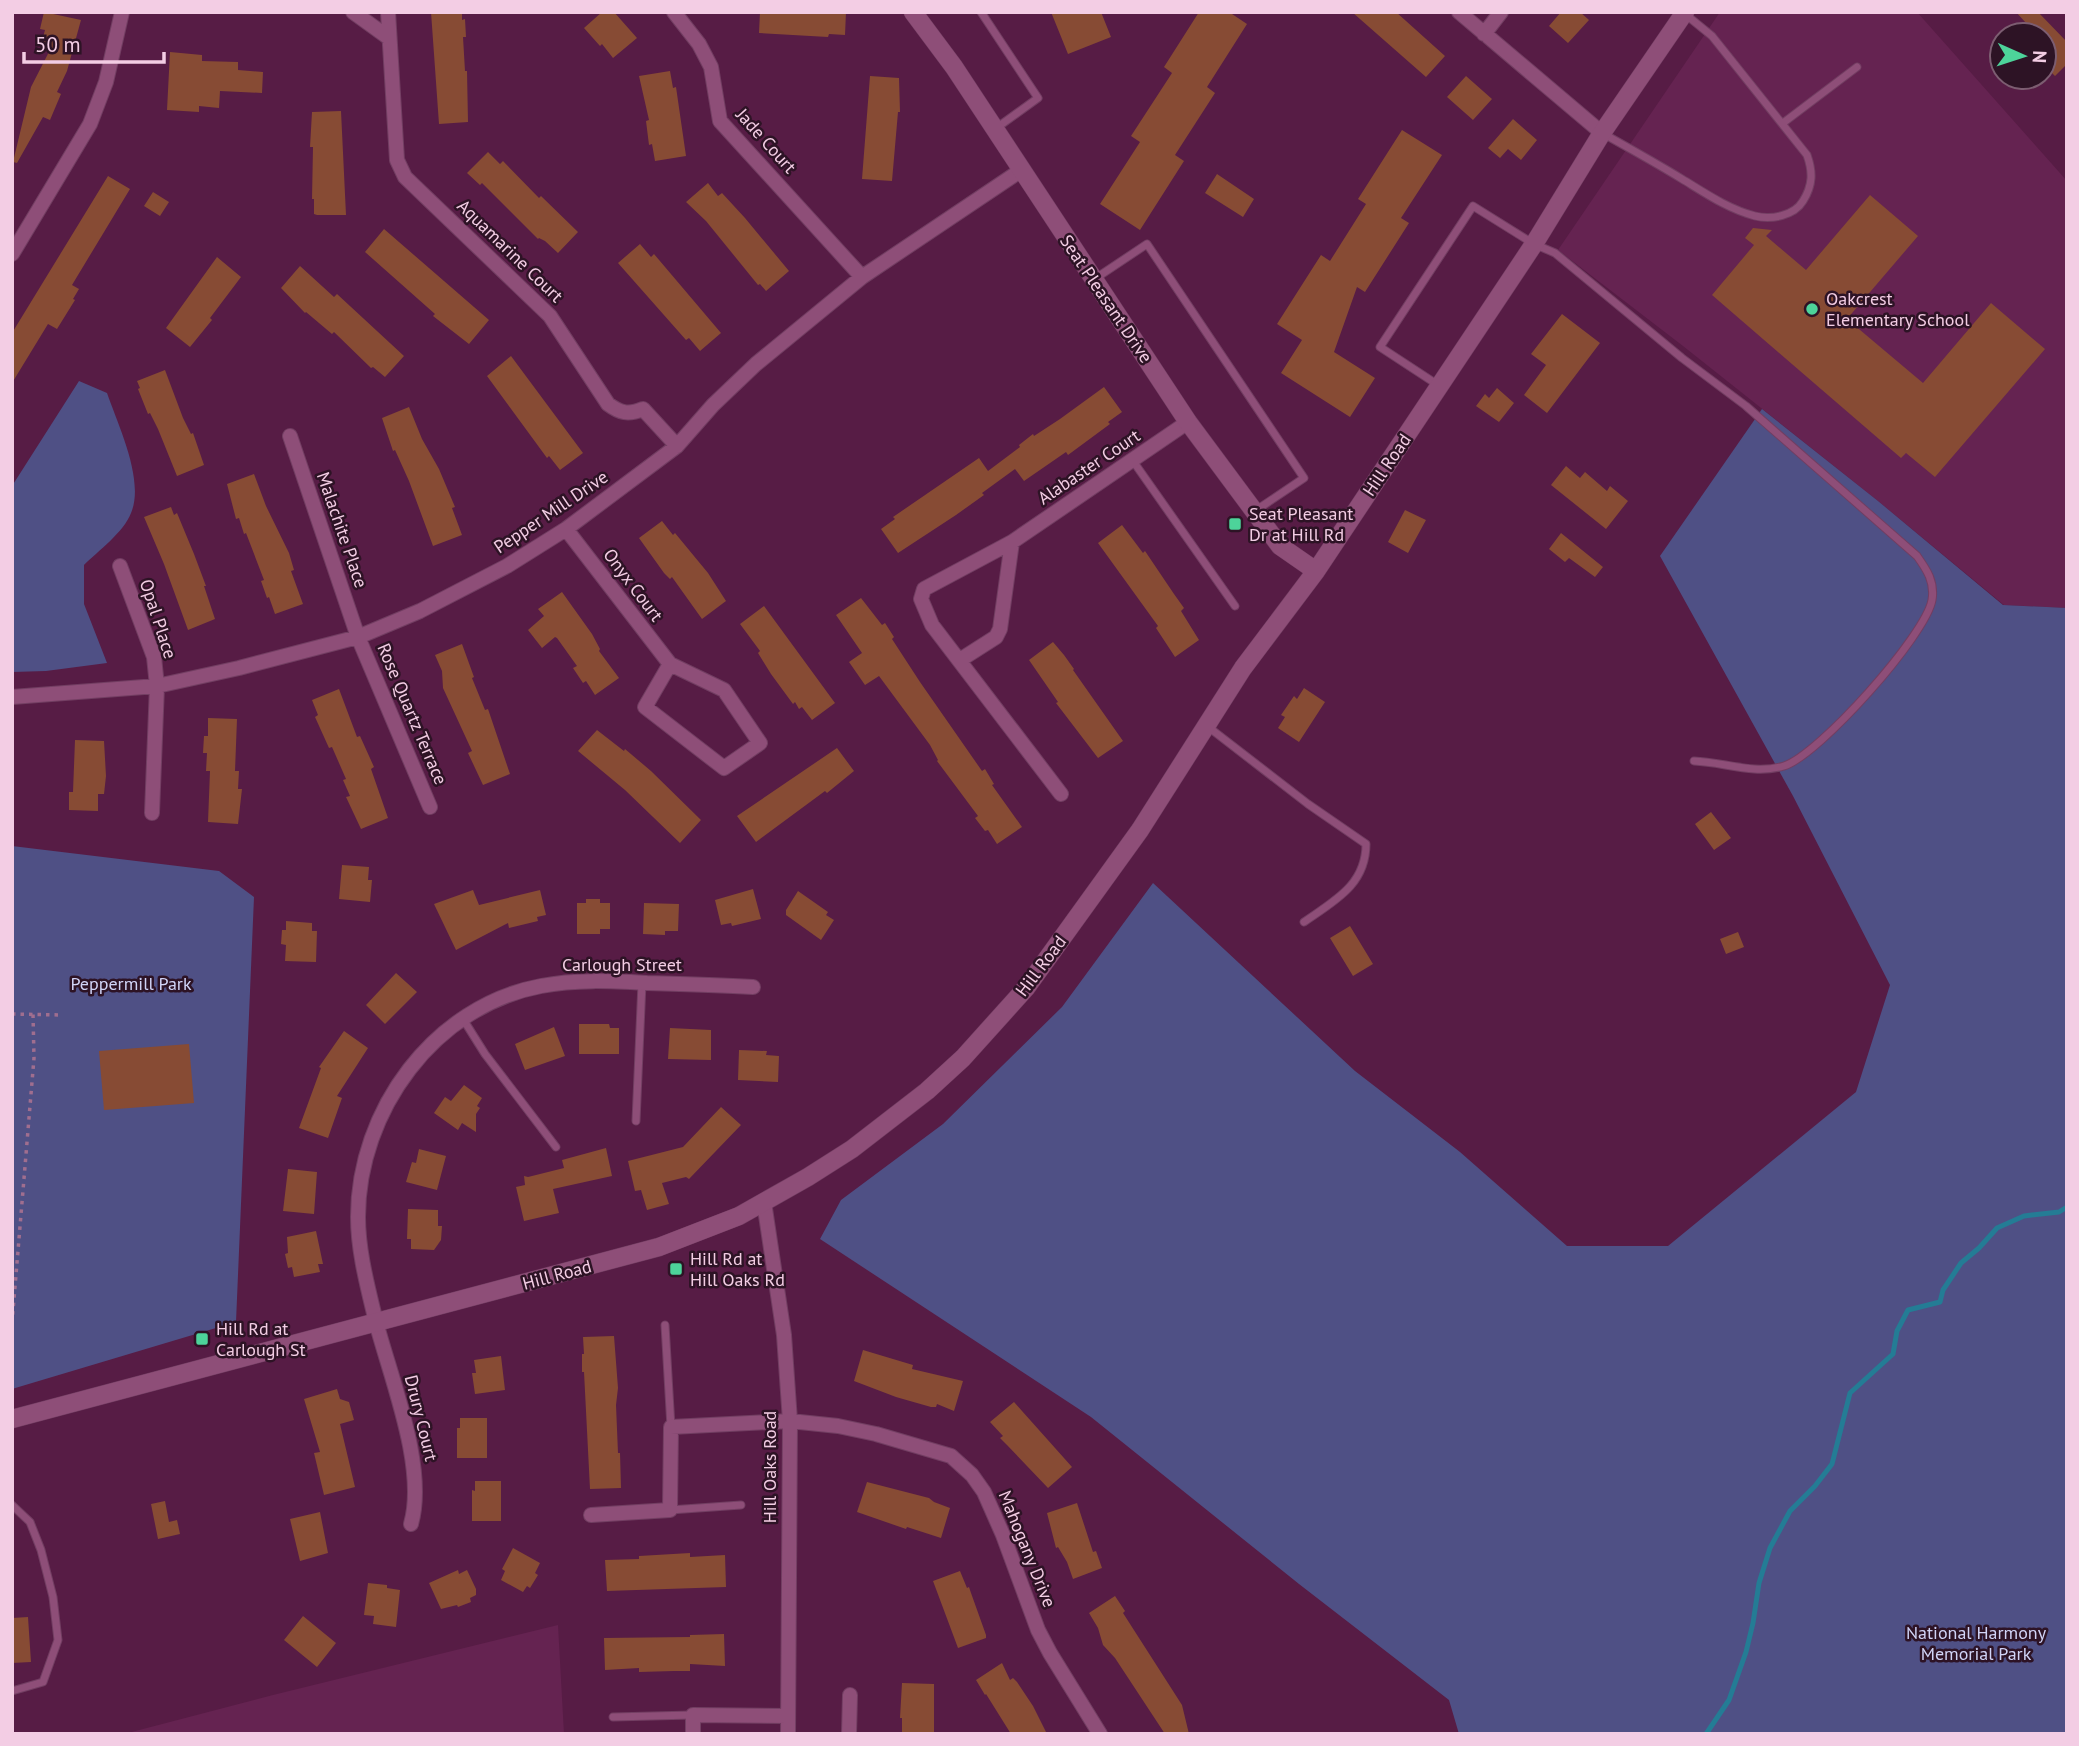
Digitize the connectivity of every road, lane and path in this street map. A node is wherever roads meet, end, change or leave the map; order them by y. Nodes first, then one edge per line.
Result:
1 (122, 12) edge
2 (353, 12) edge
3 (388, 12) edge
4 (674, 12) edge
5 (913, 12) edge
6 (981, 12) edge
7 (1459, 12) edge
8 (1502, 12) edge
9 (1685, 13) edge
10 (1484, 34) junction
11 (389, 38) junction
12 (1857, 67) dead end
13 (1783, 122) junction
14 (995, 129) junction
15 (1602, 133) junction
16 (1020, 171) junction
17 (1534, 244) junction
18 (12, 254) edge
19 (862, 277) junction
20 (1093, 280) junction
21 (1439, 386) junction
22 (1188, 422) junction
23 (290, 436) dead end
24 (677, 446) junction
25 (1133, 461) junction
26 (1254, 511) junction
27 (566, 529) junction
28 (1012, 542) junction
29 (120, 566) dead end
30 (1316, 571) junction
31 (1235, 606) dead end
32 (358, 637) junction
33 (960, 660) junction
34 (670, 664) junction
35 (157, 686) junction
36 (12, 697) edge
37 (1207, 726) junction
38 (1693, 761) dead end
39 (1061, 794) dead end
40 (430, 807) dead end
41 (152, 813) dead end
42 (1304, 922) dead end
43 (642, 982) junction
44 (753, 987) dead end
45 (12, 1014) edge
46 (33, 1014) junction
47 (61, 1015) dead end
48 (463, 1019) junction
49 (636, 1121) dead end
50 (556, 1147) dead end
51 (764, 1202) junction
52 (12, 1323) edge
53 (377, 1323) junction
54 (665, 1325) dead end
55 (12, 1419) edge
56 (790, 1421) junction
57 (671, 1427) junction
58 (12, 1505) edge
59 (741, 1505) dead end
60 (670, 1510) junction
61 (591, 1515) dead end
62 (411, 1524) dead end
63 (12, 1691) edge
64 (850, 1695) dead end
65 (693, 1715) junction
66 (788, 1716) junction
67 (613, 1717) dead end
68 (693, 1734) edge
69 (788, 1734) edge
70 (849, 1734) edge
71 (1100, 1734) edge

1 - 18 street
2 - 11 street
3 - 11 street, Aquamarine Court
4 - 19 street, Jade Court
5 - 14 street, Seat Pleasant Drive
6 - 14 lane
7 - 10 street
8 - 10 street
9 - 13 lane
9 - 15 street, Hill Road
10 - 15 street
11 - 24 street, Aquamarine Court
12 - 13 lane
13 - 15 lane
14 - 16 street, Seat Pleasant Drive
15 - 17 street, Hill Road
16 - 19 street, Pepper Mill Drive
16 - 20 street, Seat Pleasant Drive
17 - 21 street, Hill Road
17 - 21 lane
17 - 38 lane
19 - 24 street, Pepper Mill Drive
20 - 22 street, Seat Pleasant Drive
20 - 26 lane
21 - 30 street, Hill Road
22 - 25 street, Alabaster Court
22 - 26 street, Seat Pleasant Drive
23 - 32 street, Malachite Place
24 - 27 street, Pepper Mill Drive
25 - 28 street, Alabaster Court
25 - 31 lane
26 - 30 street, Seat Pleasant Drive
27 - 32 street, Pepper Mill Drive
27 - 34 street, Onyx Court
28 - 33 street
28 - 33 street, Alabaster Court
29 - 35 street, Opal Place
30 - 37 street, Hill Road
32 - 35 street, Pepper Mill Drive
32 - 40 street, Rose Quartz Terrace
33 - 39 street, Alabaster Court
34 - 34 street, Onyx Court
35 - 36 street, Pepper Mill Drive
35 - 41 street, Opal Place
37 - 42 lane
37 - 51 street, Hill Road
43 - 44 street, Carlough Street
43 - 48 street, Carlough Street
43 - 49 lane
45 - 46 path
46 - 47 path
46 - 52 path
48 - 50 lane
48 - 53 street, Carlough Street
51 - 53 street, Hill Road
51 - 56 street, Hill Oaks Road
53 - 55 street, Hill Road
53 - 62 street, Drury Court
54 - 57 lane
56 - 57 street, Mahogany Drive
56 - 66 street, Hill Oaks Road
56 - 71 street, Mahogany Drive
57 - 60 street
58 - 63 lane
59 - 60 lane
60 - 61 street
64 - 70 street
65 - 66 street
65 - 67 lane
65 - 68 street
66 - 69 street, Hill Oaks Road

